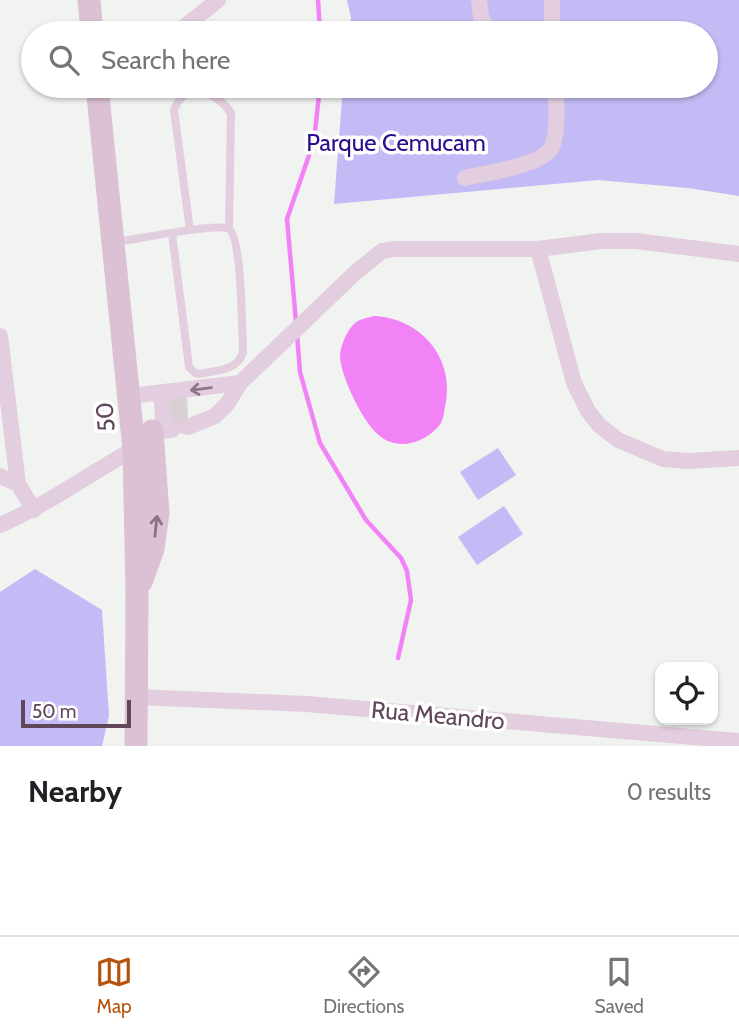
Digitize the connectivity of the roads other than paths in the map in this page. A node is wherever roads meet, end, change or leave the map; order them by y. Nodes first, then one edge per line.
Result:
1 (89, 0) edge
2 (218, 0) edge
3 (479, 0) edge
4 (552, 0) edge
5 (91, 21) edge
6 (192, 21) edge
7 (483, 21) edge
8 (552, 21) edge
9 (98, 98) edge
10 (180, 98) edge
11 (219, 98) edge
12 (553, 98) edge
13 (465, 178) dead end
14 (229, 229) junction
15 (190, 230) junction
16 (172, 233) junction
17 (113, 242) junction
18 (538, 249) junction
19 (739, 254) edge
20 (0, 336) edge
21 (240, 383) junction
22 (161, 393) junction
23 (130, 396) junction
24 (157, 433) junction
25 (739, 458) edge
26 (0, 476) edge
27 (18, 484) junction
28 (34, 510) junction
29 (0, 525) edge
30 (136, 697) junction
31 (739, 741) edge
32 (136, 746) edge

1 - 5 main road
2 - 6 street
3 - 7 street
4 - 8 street
9 - 17 main road, 50
10 - 15 lane
11 - 14 lane
12 - 13 street
14 - 15 lane
14 - 16 lane
15 - 16 lane
16 - 17 lane
17 - 23 main road, 50
18 - 19 street
18 - 21 street
18 - 25 street
20 - 27 street
21 -> 22 street
21 - 24 street
22 - 23 street
22 - 24 street
23 - 24 main road, 50
24 - 28 street
24 - 30 main road, 50
26 - 27 street
27 - 28 street
28 - 29 street
30 - 31 street, Rua Meandro
30 - 32 main road, 50

